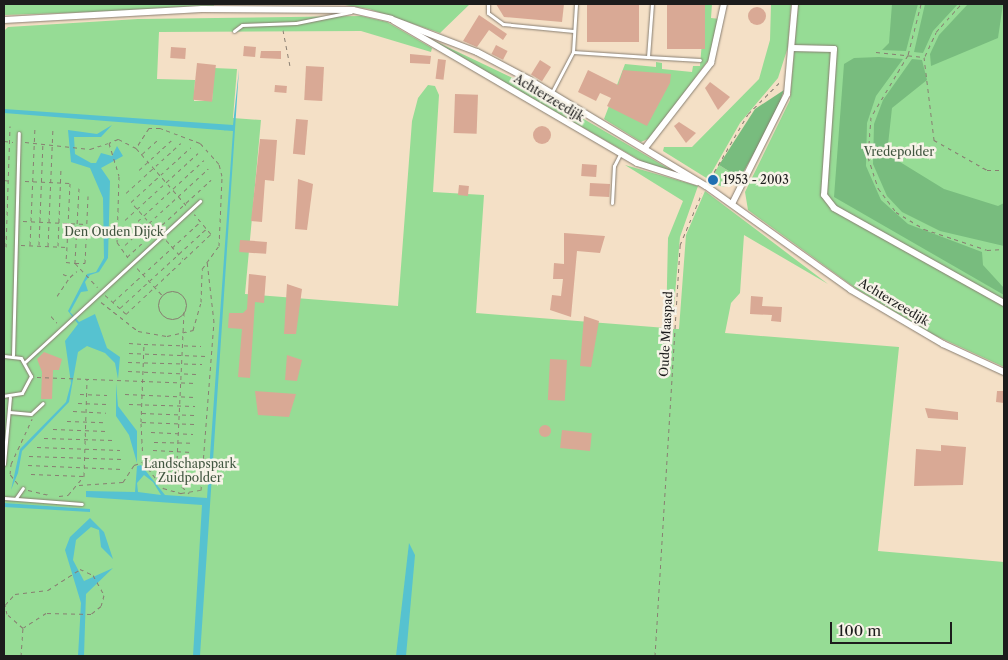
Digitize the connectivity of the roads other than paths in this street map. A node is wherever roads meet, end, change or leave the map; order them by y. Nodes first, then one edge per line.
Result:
1 (488, 4) edge
2 (576, 4) edge
3 (652, 4) edge
4 (724, 4) edge
5 (795, 4) edge
6 (353, 10) junction
7 (391, 19) junction
8 (4, 20) edge
9 (234, 31) dead end
10 (574, 31) junction
11 (792, 48) junction
12 (573, 52) junction
13 (648, 57) junction
14 (700, 60) dead end
15 (552, 92) junction
16 (19, 133) dead end
17 (645, 148) junction
18 (620, 154) junction
19 (704, 184) junction
20 (200, 201) dead end
21 (612, 203) dead end
22 (732, 204) junction
23 (1004, 303) edge
24 (13, 355) junction
25 (4, 356) edge
26 (26, 362) junction
27 (1004, 372) edge
28 (4, 396) edge
29 (10, 397) junction
30 (43, 403) dead end
31 (9, 412) junction
32 (4, 464) edge
33 (23, 488) road end
34 (4, 498) edge
35 (15, 499) junction
36 (82, 504) dead end

1 - 10 lane
2 - 10 lane
3 - 13 lane
4 - 17 street
5 - 11 street
6 - 7 street, Achterzeedijk
6 - 8 street, Achterzeedijk
6 - 9 lane
7 - 15 street, Achterzeedijk
7 - 18 street, Achterzeedijk
10 - 12 lane
11 - 22 street
11 - 23 street
12 - 13 lane
12 - 15 lane
13 - 14 lane
15 - 17 street, Achterzeedijk
16 - 24 lane
17 - 19 street, Achterzeedijk
18 - 19 street, Achterzeedijk
18 - 21 lane
19 - 22 street, Achterzeedijk
20 - 26 lane
22 - 27 street, Achterzeedijk
24 - 25 lane
24 - 26 lane
26 - 29 lane
28 - 29 lane
29 - 31 lane
30 - 31 lane
31 - 32 lane
33 - 35 lane
34 - 35 lane
35 - 36 lane

